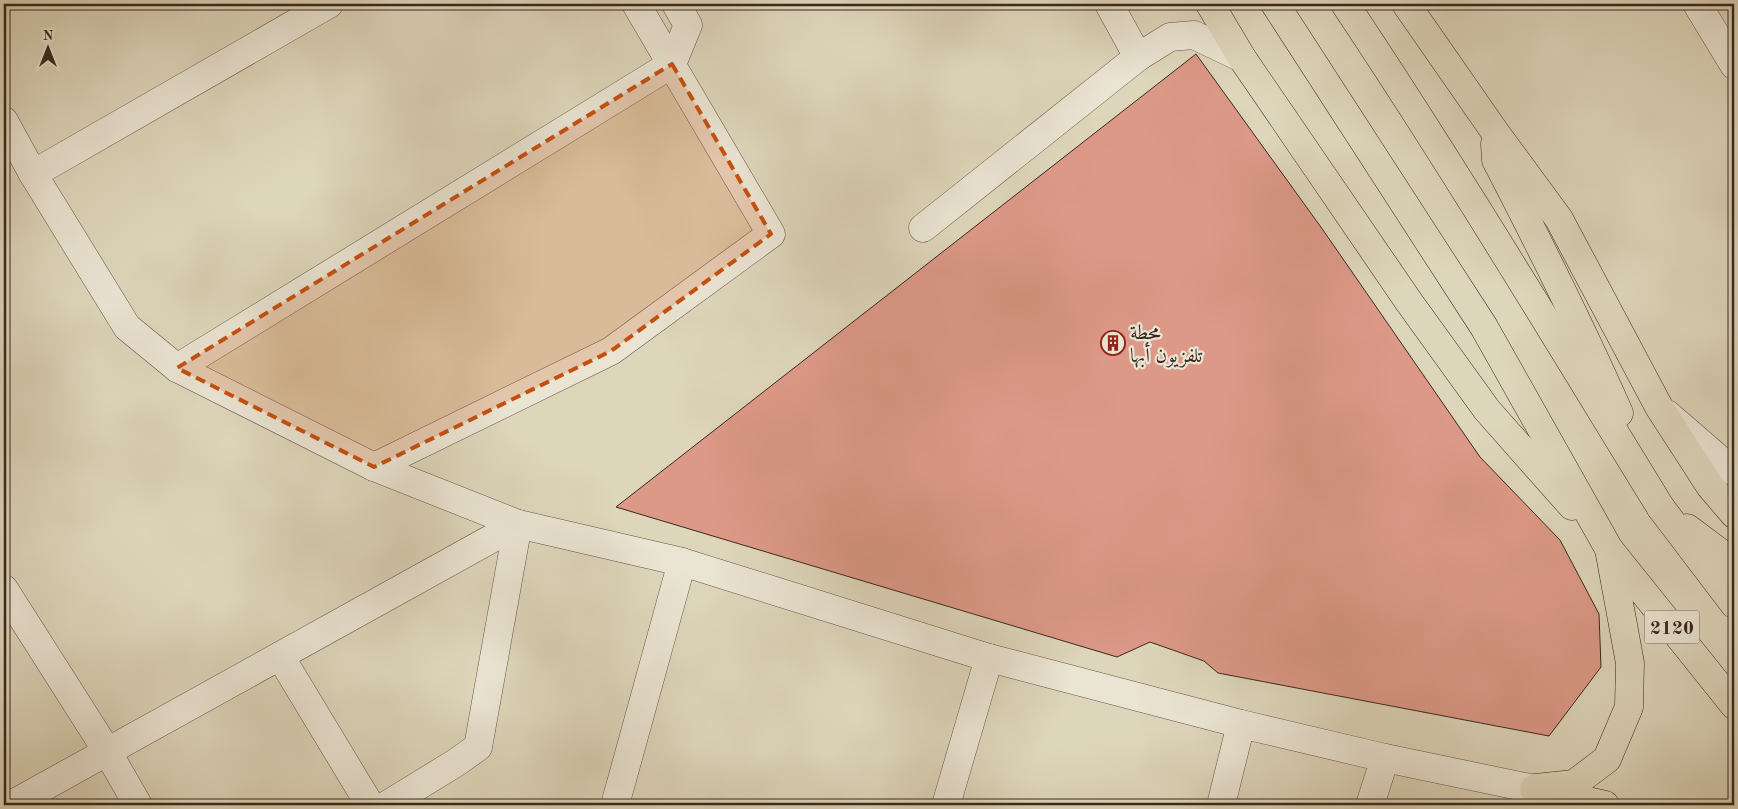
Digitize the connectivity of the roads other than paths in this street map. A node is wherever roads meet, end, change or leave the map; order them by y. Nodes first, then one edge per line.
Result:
1 (329, 4) edge
2 (636, 4) edge
3 (676, 4) edge
4 (1109, 4) edge
5 (1210, 4) edge
6 (1275, 4) edge
7 (1345, 4) edge
8 (1406, 4) edge
9 (1697, 4) edge
10 (1138, 57) junction
11 (1242, 58) junction
12 (672, 64) junction
13 (1734, 65) edge
14 (4, 121) edge
15 (1495, 132) junction
16 (33, 174) junction
17 (922, 228) dead end
18 (177, 368) junction
19 (1659, 407) junction
20 (374, 467) junction
21 (1734, 472) edge
22 (1661, 508) junction
23 (1734, 514) edge
24 (518, 524) junction
25 (1609, 549) junction
26 (682, 562) junction
27 (1734, 563) edge
28 (4, 589) edge
29 (1734, 604) edge
30 (280, 656) junction
31 (989, 658) junction
32 (1734, 705) edge
33 (1240, 724) junction
34 (107, 751) junction
35 (1386, 758) junction
36 (1534, 789) junction
37 (10, 805) edge
38 (138, 805) edge
39 (370, 805) edge
40 (387, 805) edge
41 (615, 805) edge
42 (946, 805) edge
43 (1221, 805) edge
44 (1370, 805) edge
45 (1605, 805) edge

1 - 16 street
2 - 12 street
3 - 12 street
4 - 10 street
5 - 11 main road
6 - 25 main road
7 - 22 main road
8 - 15 main road
9 - 13 street
10 - 11 street
10 - 17 street
11 - 25 main road
12 - 18 street
12 - 20 street
14 - 16 street
15 - 19 main road
15 - 22 main road
16 - 18 street
18 - 20 street
19 - 21 street
19 - 23 main road
20 - 24 street
22 - 27 main road
22 - 29 main road
24 - 26 street
24 - 30 street
24 - 40 street
25 - 32 main road, 2120
25 - 36 main road
26 - 31 street
26 - 41 street
28 - 34 street
30 - 34 street
30 - 39 street
31 - 33 street
31 - 42 street
33 - 35 street
33 - 43 street
34 - 37 street
34 - 38 street
35 - 36 street
35 - 44 street
36 - 45 main road

